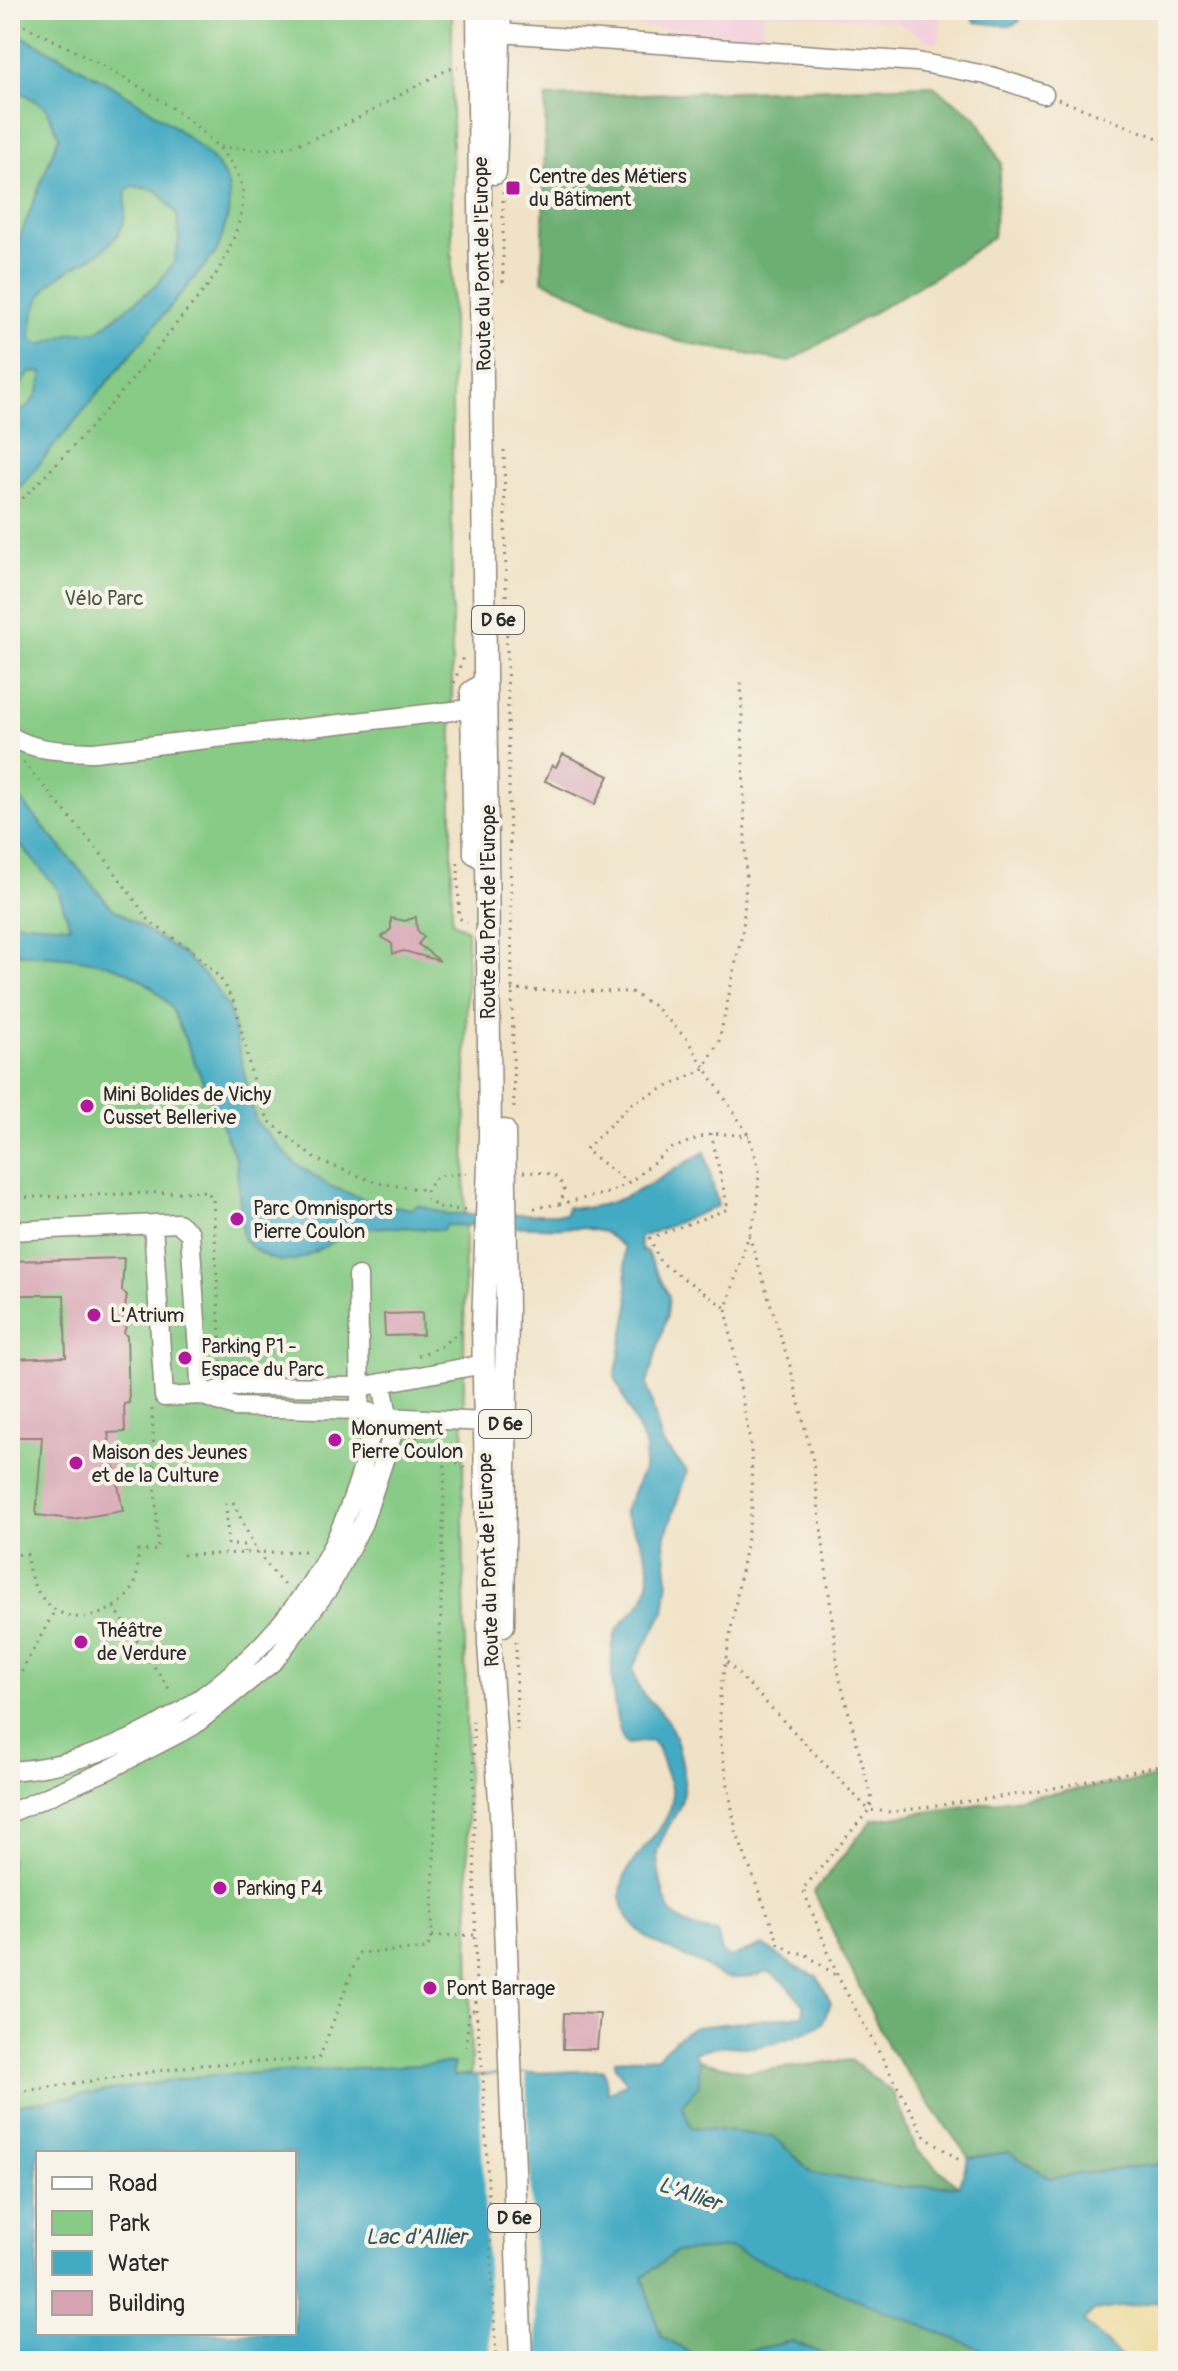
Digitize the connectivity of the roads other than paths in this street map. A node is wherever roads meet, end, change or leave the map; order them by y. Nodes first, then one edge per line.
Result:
1 (486, 13) edge
2 (499, 33) junction
3 (1044, 94) road end
4 (486, 680) junction
5 (470, 709) junction
6 (10, 736) edge
7 (488, 864) junction
8 (153, 1224) junction
9 (10, 1231) edge
10 (358, 1276) dead end
11 (484, 1364) junction
12 (382, 1384) junction
13 (360, 1387) junction
14 (501, 1394) junction
15 (201, 1395) junction
16 (360, 1410) junction
17 (387, 1417) junction
18 (484, 1422) junction
19 (10, 1771) edge
20 (10, 1813) edge
21 (501, 1814) junction
22 (521, 2361) edge

1 - 2 main road, Route du Pont de l'Europe / D 6e
1 - 4 main road, Route du Pont de l'Europe / D 6e
2 - 3 street
2 - 14 main road, Route du Pont de l'Europe / D 6e
4 - 5 street
4 - 7 main road, Route du Pont de l'Europe / D 6e
5 - 6 street
5 - 7 street
7 - 11 main road, Route du Pont de l'Europe / D 6e
8 - 9 street
8 - 15 street
8 - 15 street
10 - 13 street
11 - 12 street
11 - 14 street
11 - 18 main road, Route du Pont de l'Europe / D 6e
12 - 13 street
12 - 17 street
13 - 15 street
13 - 16 street
14 - 18 street
14 - 21 main road, Route du Pont de l'Europe / D 6e
15 - 16 street
16 - 17 street
17 - 18 street
17 - 19 street
17 - 20 street
18 - 21 main road, Route du Pont de l'Europe / D 6e
21 - 22 main road, Route du Pont de l'Europe / D 6e

